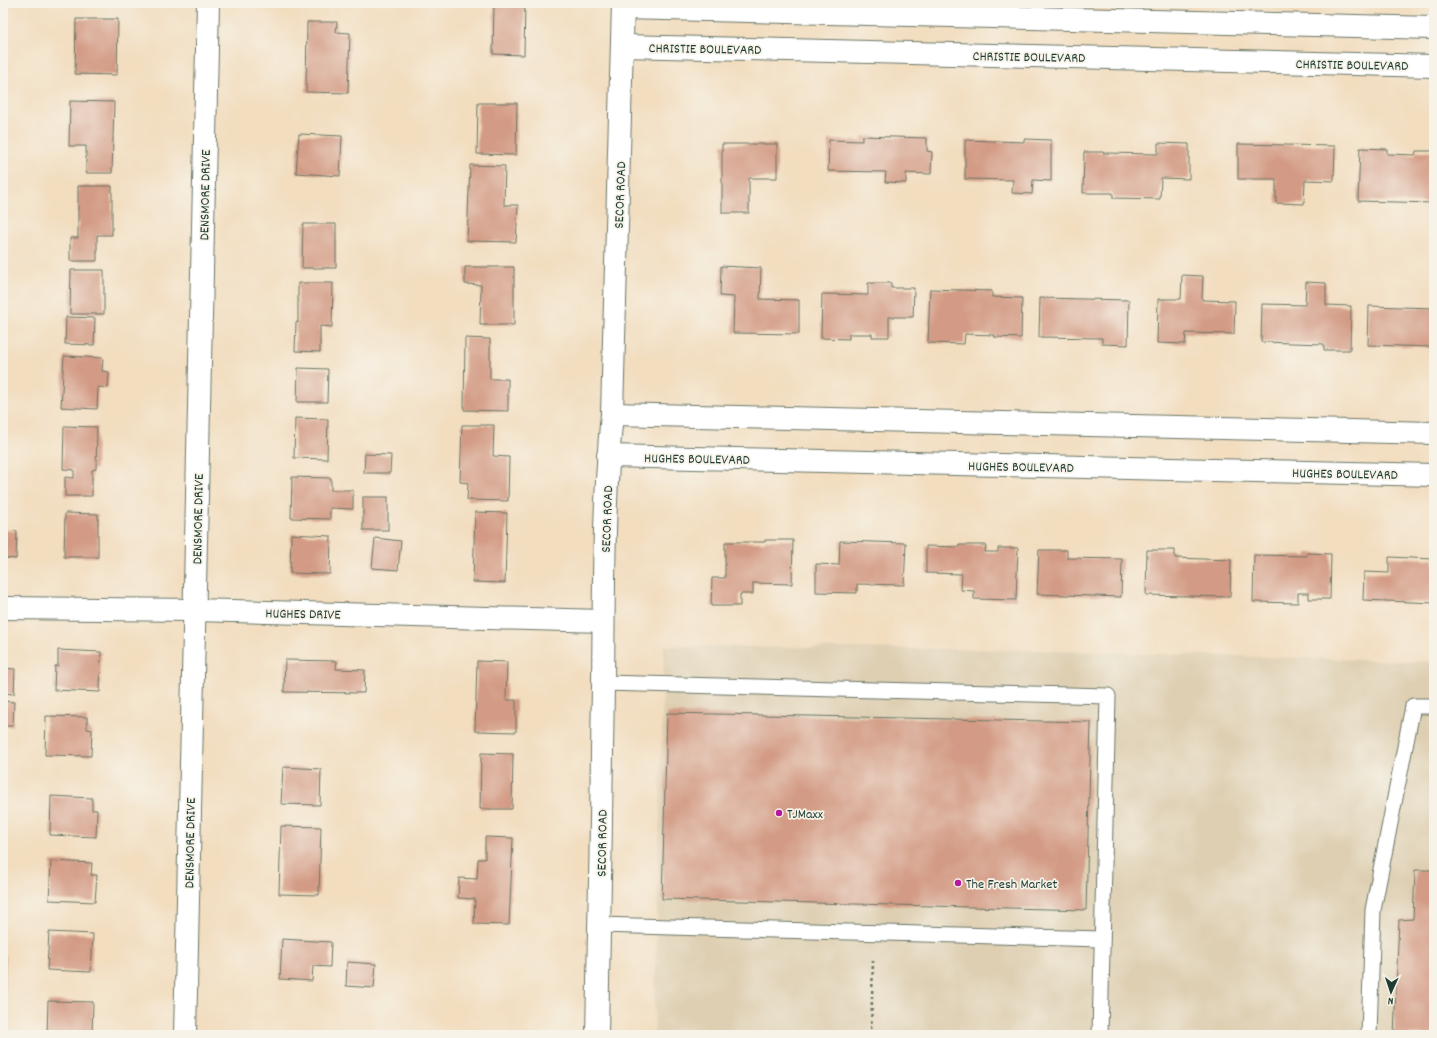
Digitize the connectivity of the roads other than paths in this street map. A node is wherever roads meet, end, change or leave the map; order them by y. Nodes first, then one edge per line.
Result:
1 (208, 3) edge
2 (623, 5) edge
3 (1434, 28) edge
4 (623, 46) junction
5 (1434, 66) edge
6 (612, 414) junction
7 (1434, 433) edge
8 (608, 456) junction
9 (1434, 476) edge
10 (3, 608) edge
11 (194, 610) junction
12 (603, 621) junction
13 (603, 683) junction
14 (1434, 706) edge
15 (599, 925) junction
16 (1102, 939) junction
17 (185, 1035) edge
18 (597, 1035) edge
19 (1100, 1035) edge
20 (1369, 1035) edge

1 - 11 street, DENSMORE DRIVE
2 - 3 street
2 - 4 street, SECOR ROAD
4 - 5 street, CHRISTIE BOULEVARD
4 - 6 street, SECOR ROAD
6 - 7 street
6 - 8 street, SECOR ROAD
8 - 9 street, HUGHES BOULEVARD
8 - 12 street, SECOR ROAD
10 - 11 street, HUGHES DRIVE
11 - 12 street, HUGHES DRIVE
11 - 17 street, DENSMORE DRIVE
12 - 13 street, SECOR ROAD
13 - 15 street, SECOR ROAD
13 - 16 lane
14 - 20 lane
15 - 16 lane
15 - 18 street, SECOR ROAD
16 - 19 lane

